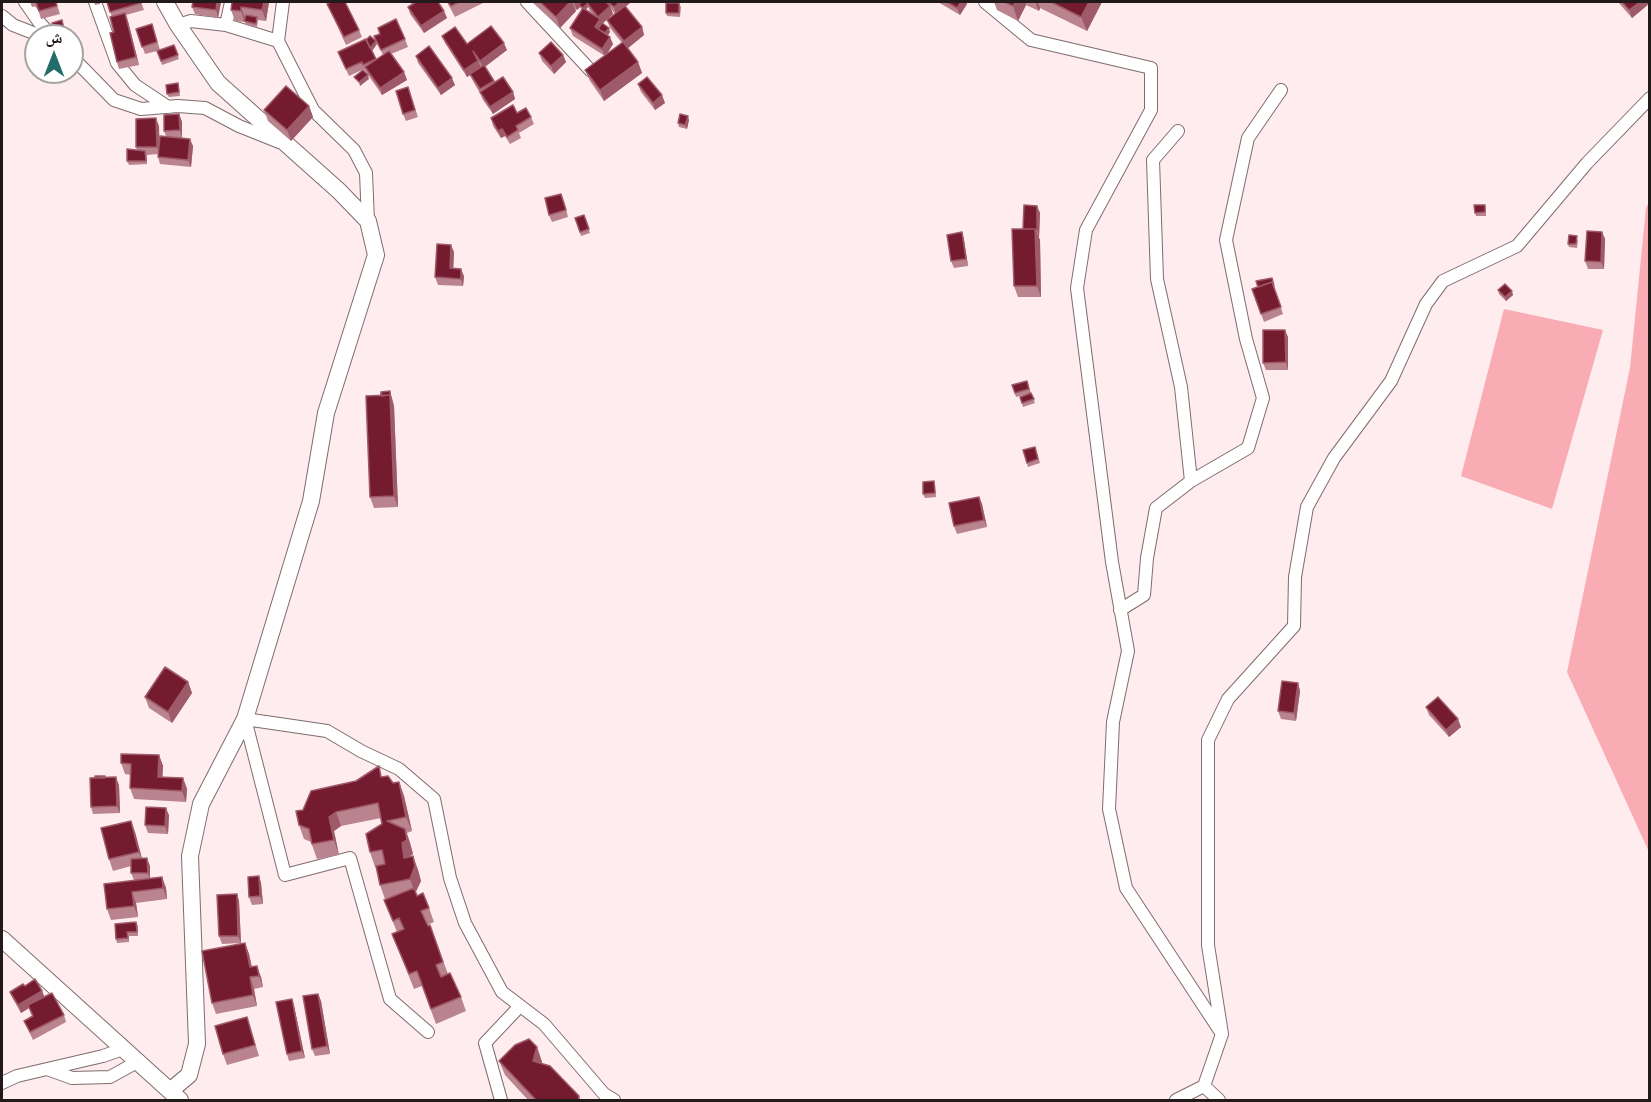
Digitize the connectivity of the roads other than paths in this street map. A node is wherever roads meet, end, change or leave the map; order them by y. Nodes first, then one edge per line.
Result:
1 (25, 2) edge
2 (95, 2) edge
3 (165, 2) edge
4 (231, 2) edge
5 (283, 2) edge
6 (527, 2) edge
7 (985, 2) edge
8 (2, 16) edge
9 (41, 24) edge
10 (178, 25) junction
11 (226, 25) junction
12 (24, 29) edge
13 (278, 40) junction
14 (84, 69) edge
15 (591, 71) edge
16 (1281, 90) dead end
17 (1650, 98) edge
18 (168, 106) junction
19 (1178, 131) dead end
20 (289, 146) junction
21 (368, 222) junction
22 (1191, 482) junction
23 (1120, 610) junction
24 (245, 719) junction
25 (2, 939) edge
26 (520, 1006) junction
27 (428, 1032) dead end
28 (1222, 1034) junction
29 (123, 1049) junction
30 (137, 1062) junction
31 (47, 1069) junction
32 (2, 1083) edge
33 (1204, 1086) junction
34 (175, 1096) edge
35 (501, 1101) edge
36 (614, 1101) edge
37 (1176, 1101) edge
38 (1219, 1101) edge

1 - 9 street
2 - 18 street
3 - 10 main road
4 - 11 street
5 - 13 street
6 - 15 street
7 - 23 street
8 - 12 street
10 - 11 street
10 - 20 main road
11 - 13 street
13 - 21 street
14 - 18 street
16 - 22 street
17 - 28 street
18 - 20 street
19 - 22 street
20 - 21 main road
21 - 24 main road
22 - 23 street
23 - 28 street
24 - 26 street
24 - 27 street
24 - 34 main road
25 - 29 main road
26 - 35 street
26 - 36 street
28 - 33 street
29 - 30 main road
29 - 31 street
30 - 31 street
30 - 34 main road
31 - 32 street
33 - 37 street
33 - 38 street

